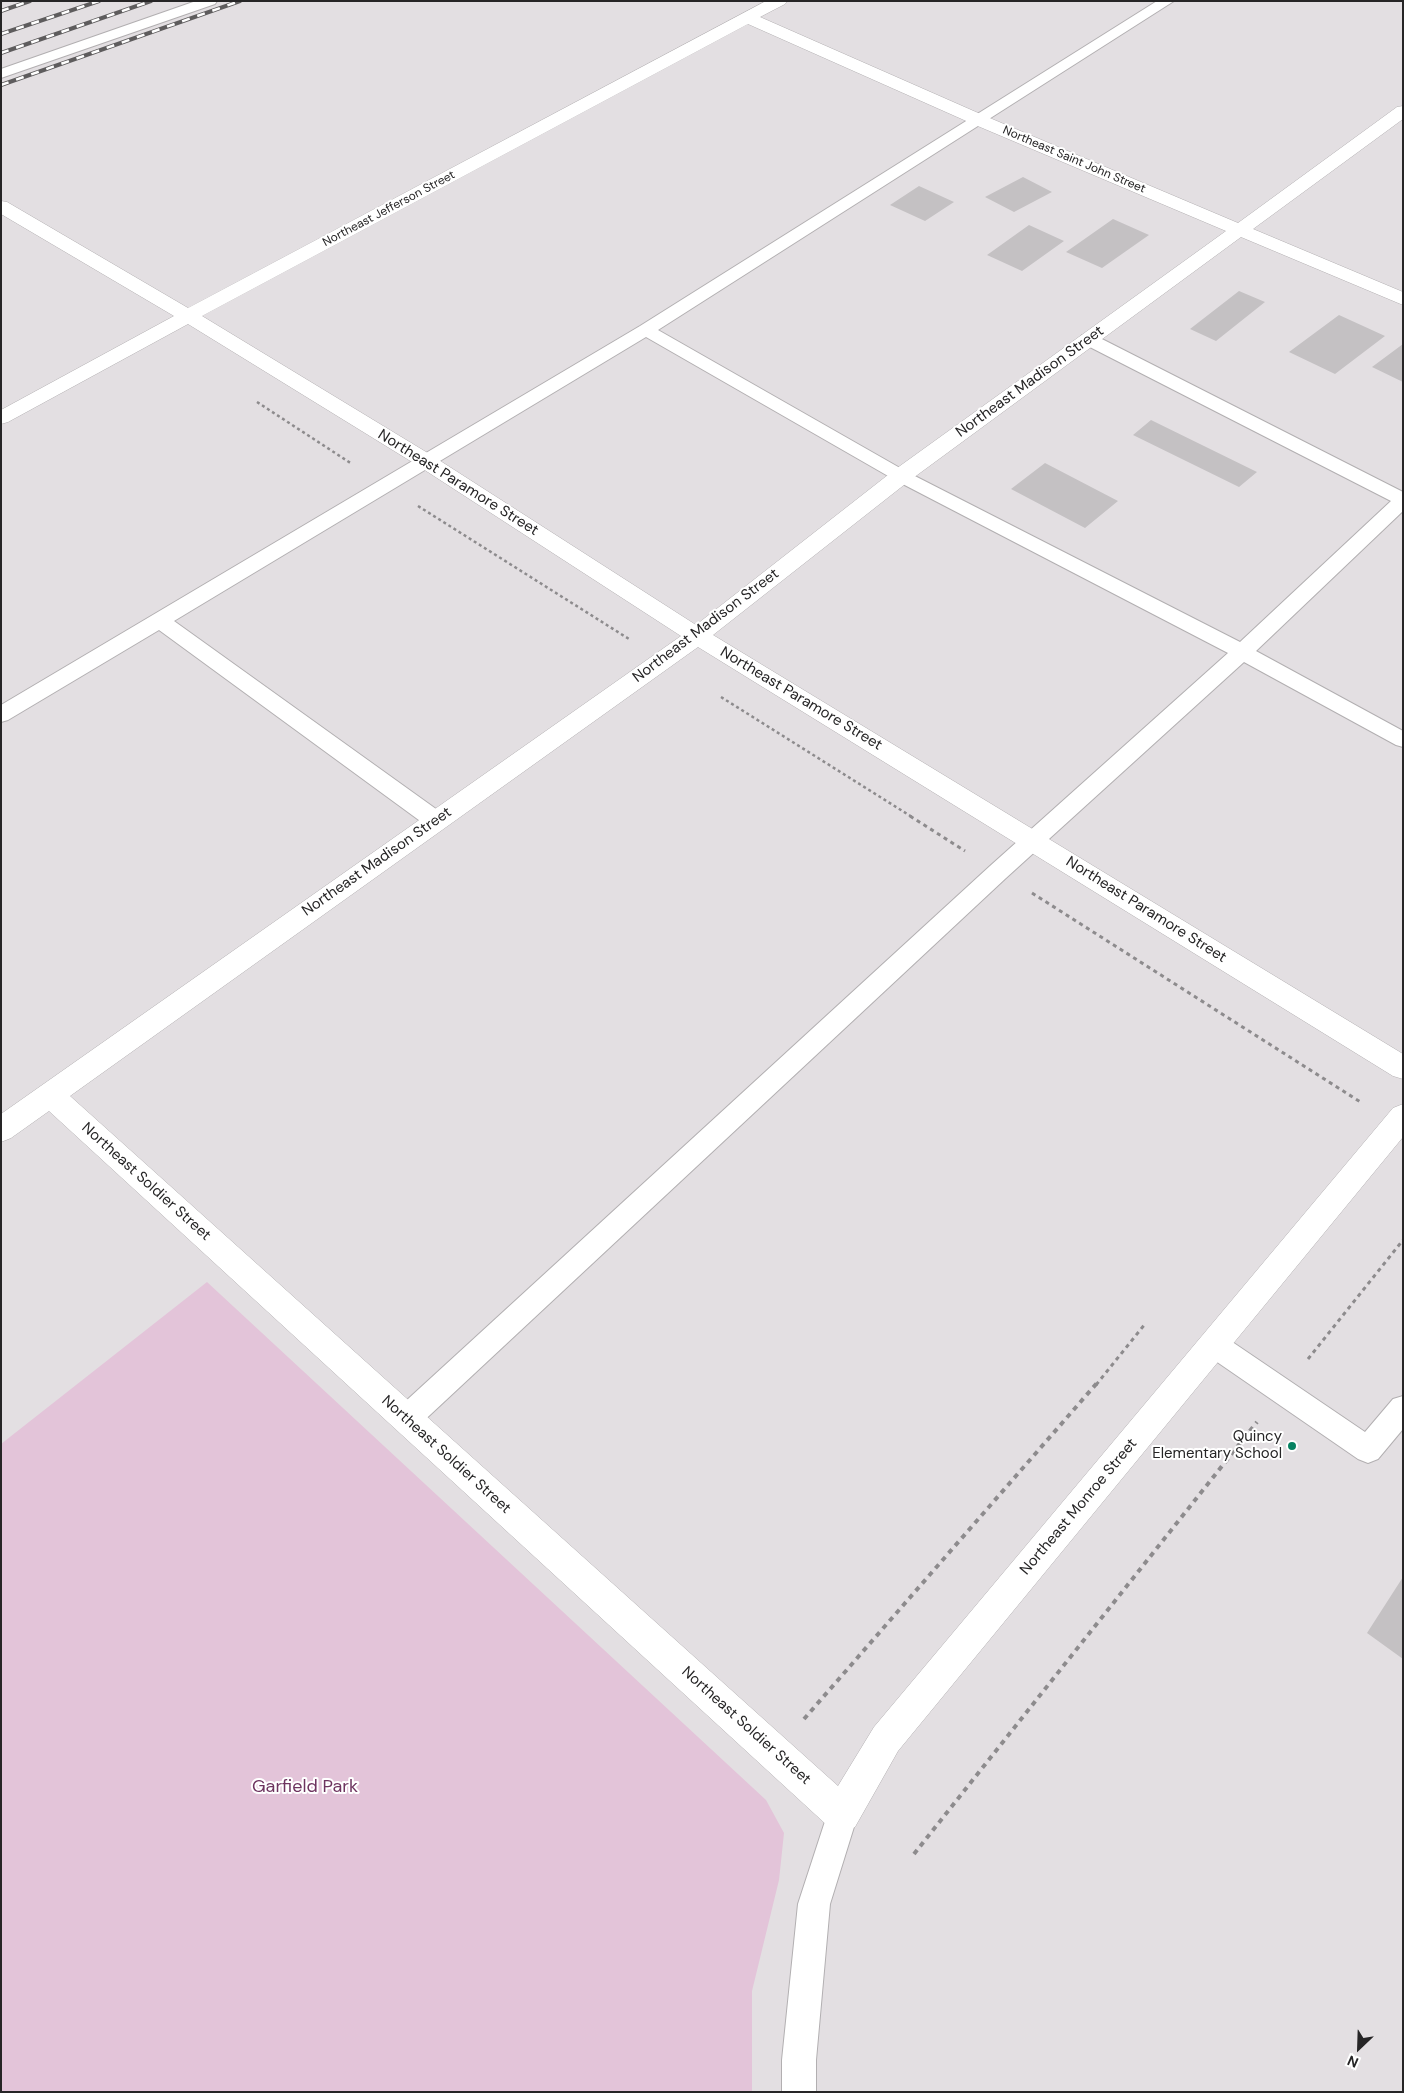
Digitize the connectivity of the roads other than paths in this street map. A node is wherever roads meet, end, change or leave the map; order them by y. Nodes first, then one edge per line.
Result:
1 (210, 1) edge
2 (779, 1) edge
3 (1167, 1) edge
4 (748, 18) junction
5 (1, 74) edge
6 (1403, 110) edge
7 (979, 120) junction
8 (1, 206) edge
9 (1239, 229) junction
10 (1403, 299) edge
11 (188, 316) junction
12 (646, 330) junction
13 (1088, 339) junction
14 (1, 418) edge
15 (424, 460) junction
16 (901, 476) junction
17 (1403, 500) edge
18 (159, 620) junction
19 (697, 636) junction
20 (1242, 652) junction
21 (1, 715) edge
22 (1403, 740) edge
23 (435, 820) junction
24 (1034, 841) junction
25 (1403, 1068) edge
26 (50, 1095) junction
27 (1399, 1120) edge
28 (1, 1130) edge
29 (1214, 1344) junction
30 (1403, 1408) edge
31 (406, 1419) junction
32 (842, 1814) junction
33 (799, 2092) edge

1 - 5 lane
2 - 4 street, Northeast Jefferson Street
3 - 7 lane
4 - 7 street, Northeast Saint John Street
4 - 11 street, Northeast Jefferson Street
6 - 9 street, Northeast Madison Street
7 - 9 street, Northeast Saint John Street
7 - 12 lane
8 - 11 street, Northeast Paramore Street
9 - 10 street, Northeast Saint John Street
9 - 13 street, Northeast Madison Street
11 - 14 street, Northeast Jefferson Street
11 - 15 street, Northeast Paramore Street
12 - 15 lane
12 - 16 lane
13 - 16 street, Northeast Madison Street
13 - 17 lane
15 - 18 lane
15 - 19 street, Northeast Paramore Street
16 - 19 street, Northeast Madison Street
16 - 20 lane
17 - 20 lane
18 - 21 lane
18 - 23 lane
19 - 23 street, Northeast Madison Street
19 - 24 street, Northeast Paramore Street
20 - 22 lane
20 - 24 lane
23 - 26 street, Northeast Madison Street
24 - 25 street, Northeast Paramore Street
24 - 31 lane
26 - 28 street, Northeast Madison Street
26 - 31 street, Northeast Soldier Street
27 - 29 street, Northeast Monroe Street
29 - 30 lane
29 - 32 street, Northeast Monroe Street
31 - 32 street, Northeast Soldier Street
32 - 33 lane

